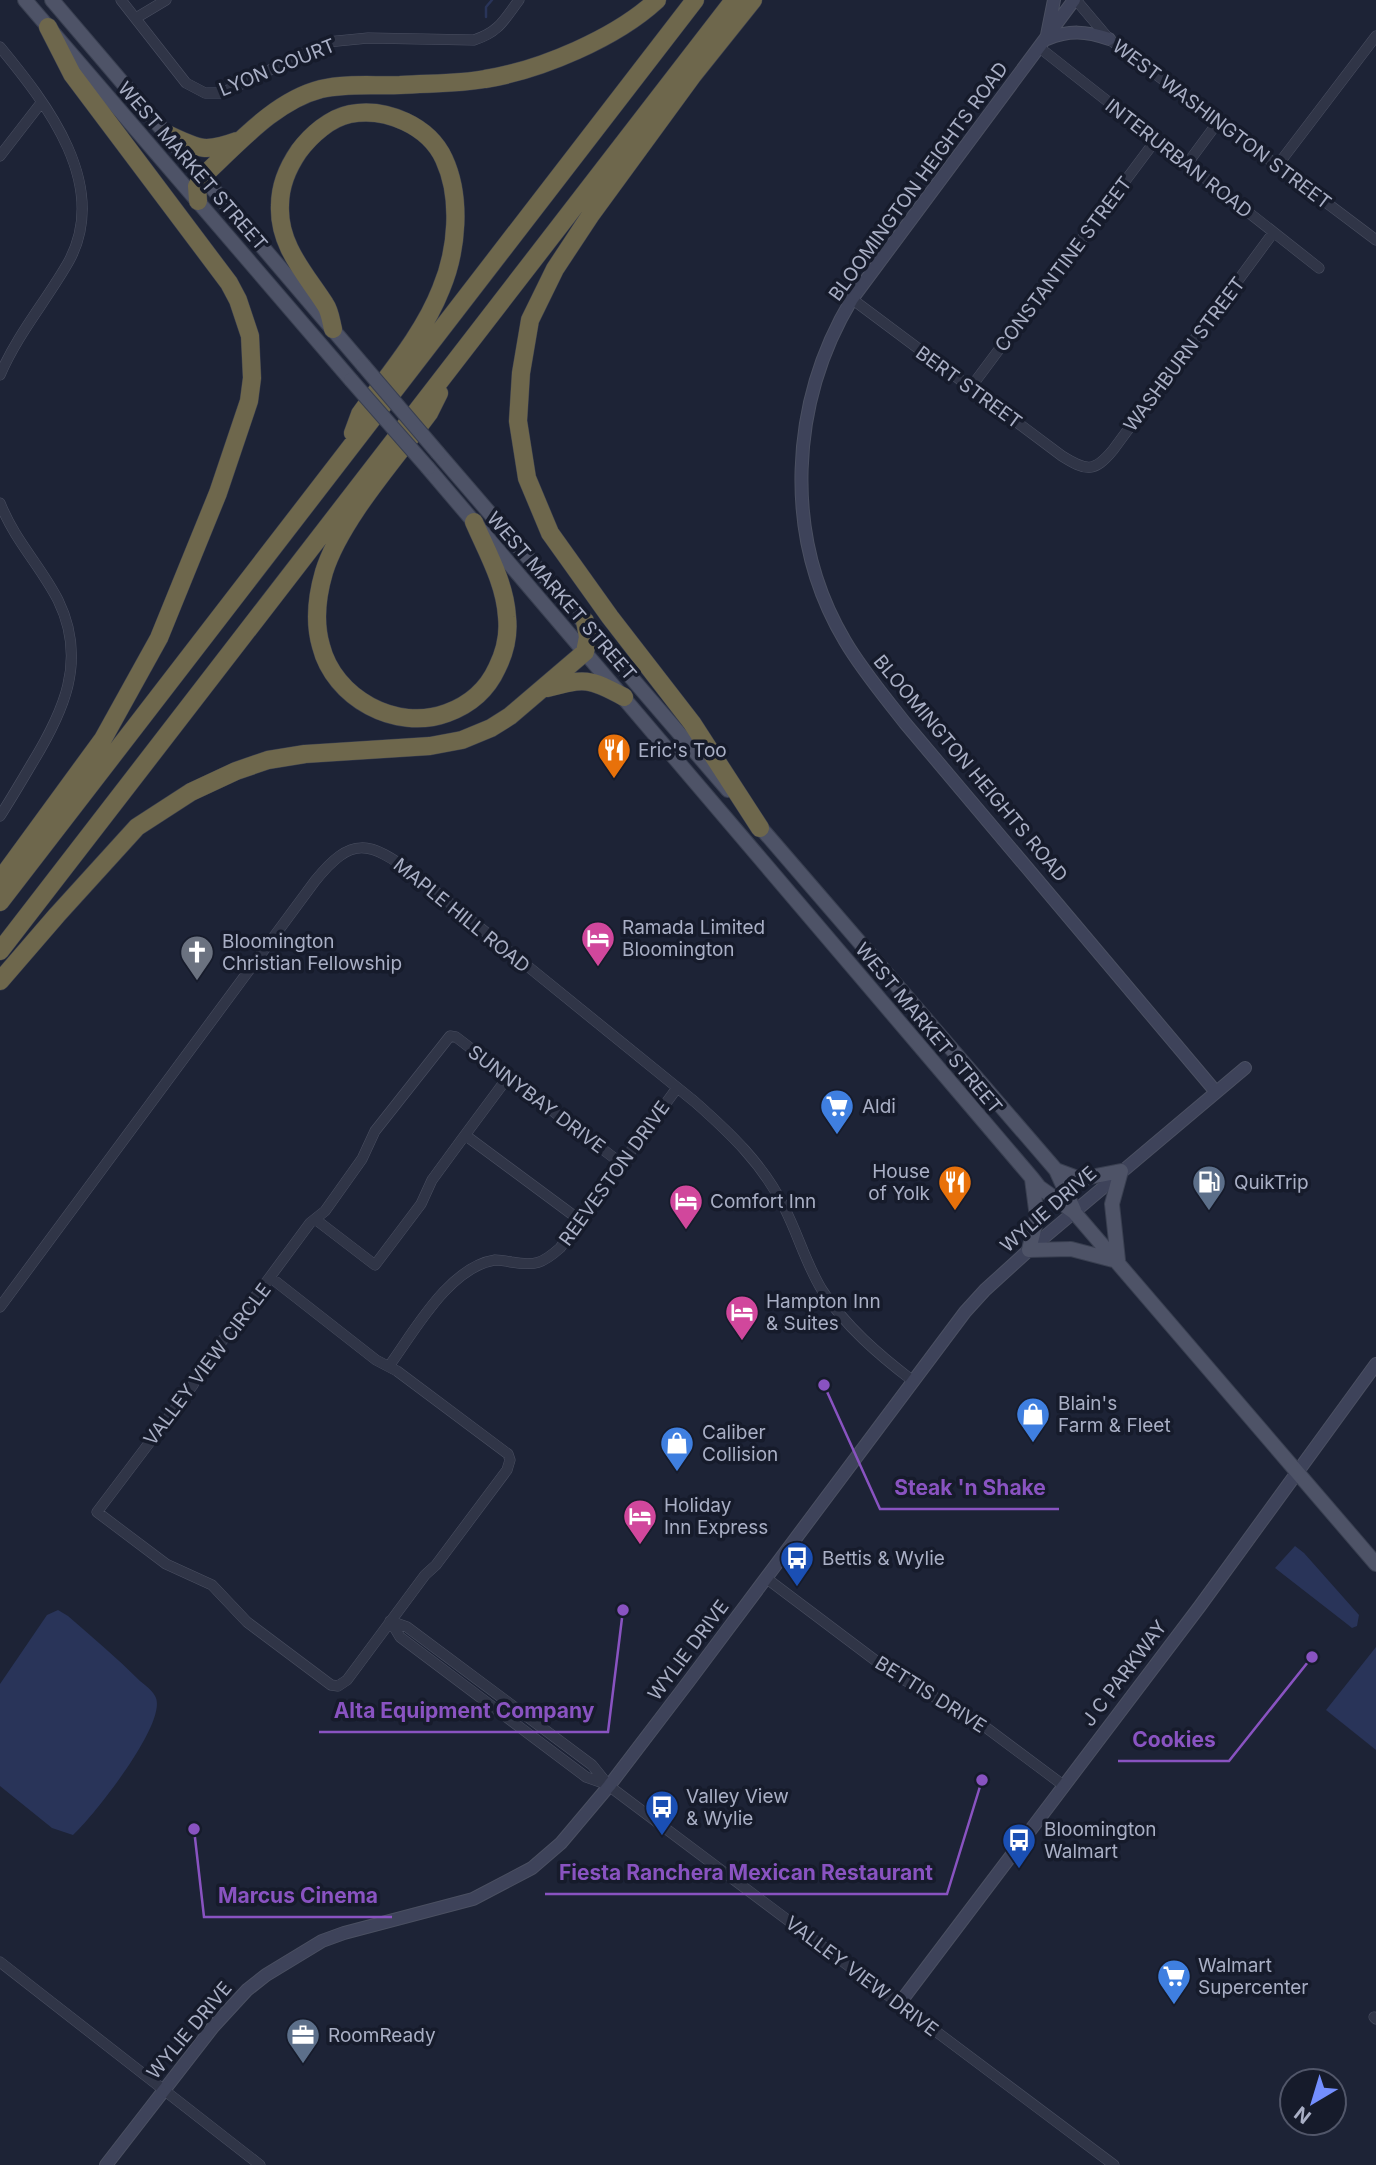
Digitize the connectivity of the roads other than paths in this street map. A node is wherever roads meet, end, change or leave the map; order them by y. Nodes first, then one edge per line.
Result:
1 (25, 0) edge
2 (52, 0) edge
3 (121, 0) edge
4 (166, 0) edge
5 (519, 0) edge
6 (657, 0) edge
7 (695, 0) edge
8 (734, 0) edge
9 (753, 0) edge
10 (1054, 0) edge
11 (1075, 0) edge
12 (136, 18) junction
13 (48, 27) junction
14 (1376, 36) edge
15 (1109, 39) junction
16 (1043, 43) junction
17 (0, 47) edge
18 (41, 103) junction
19 (1218, 122) junction
20 (167, 134) junction
21 (243, 138) junction
22 (1155, 141) junction
23 (0, 156) edge
24 (1187, 164) junction
25 (1277, 166) junction
26 (202, 177) junction
27 (198, 201) junction
28 (1273, 233) junction
29 (1376, 240) edge
30 (1320, 268) dead end
31 (852, 299) junction
32 (333, 329) junction
33 (453, 363) junction
34 (0, 375) edge
35 (971, 387) junction
36 (348, 449) junction
37 (1089, 468) joint
38 (0, 503) edge
39 (474, 522) junction
40 (584, 621) junction
41 (585, 652) junction
42 (541, 690) junction
43 (624, 697) junction
44 (0, 816) edge
45 (760, 828) junction
46 (0, 880) edge
47 (0, 902) edge
48 (0, 951) edge
49 (0, 981) edge
50 (1245, 1068) dead end
51 (508, 1077) junction
52 (677, 1088) junction
53 (1216, 1092) junction
54 (465, 1135) junction
55 (622, 1164) junction
56 (1056, 1170) junction
57 (1121, 1171) junction
58 (1032, 1178) junction
59 (1074, 1212) junction
60 (315, 1219) junction
61 (580, 1221) junction
62 (1029, 1250) junction
63 (1118, 1262) junction
64 (270, 1277) junction
65 (0, 1307) edge
66 (1376, 1364) edge
67 (389, 1366) junction
68 (913, 1381) junction
69 (1298, 1473) junction
70 (1376, 1564) edge
71 (766, 1578) junction
72 (390, 1621) junction
73 (1063, 1785) junction
74 (609, 1786) junction
75 (0, 1962) edge
76 (899, 2004) junction
77 (164, 2090) junction
78 (106, 2165) edge
79 (260, 2165) edge
80 (1114, 2165) edge

1 - 13 main road, WEST MARKET STREET
2 - 20 main road, WEST MARKET STREET
3 - 12 street, LYON COURT
4 - 12 street
5 - 12 street, LYON COURT
6 - 21 highway
7 - 36 highway
8 - 33 highway
9 - 45 highway
10 - 16 main road
11 - 15 street, WEST WASHINGTON STREET
11 - 16 main road, BLOOMINGTON HEIGHTS ROAD
13 - 27 main road, WEST MARKET STREET
13 - 46 highway
14 - 25 street
15 - 16 main road
15 - 19 street, WEST WASHINGTON STREET
16 - 22 street, INTERURBAN ROAD
16 - 31 main road, BLOOMINGTON HEIGHTS ROAD
17 - 18 street
18 - 23 street
18 - 34 street
19 - 24 street
19 - 25 street, WEST WASHINGTON STREET
20 - 21 highway
20 - 26 main road, WEST MARKET STREET
21 - 26 highway
22 - 24 street, INTERURBAN ROAD
22 - 35 street, CONSTANTINE STREET
24 - 28 street, INTERURBAN ROAD
25 - 29 street, WEST WASHINGTON STREET
26 - 27 highway
26 - 32 main road, WEST MARKET STREET
27 - 39 main road, WEST MARKET STREET, bridge
28 - 30 street, INTERURBAN ROAD
28 - 37 street, WASHBURN STREET
31 - 35 street, BERT STREET
31 - 53 main road, BLOOMINGTON HEIGHTS ROAD
32 - 36 highway
32 - 40 main road, WEST MARKET STREET, bridge
33 - 39 highway
33 - 48 highway
35 - 37 street, BERT STREET
36 - 47 highway
38 - 44 street
39 - 41 main road, WEST MARKET STREET
40 - 41 highway
40 - 45 main road, WEST MARKET STREET
41 - 42 highway
41 - 43 main road, WEST MARKET STREET
42 - 43 highway
42 - 49 highway
43 - 58 main road, WEST MARKET STREET
45 - 56 main road, WEST MARKET STREET
50 - 53 main road, WYLIE DRIVE
51 - 54 street
51 - 55 street, SUNNYBAY DRIVE
51 - 60 street, SUNNYBAY DRIVE
52 - 55 street, REEVESTON DRIVE
52 - 65 street, MAPLE HILL ROAD
52 - 68 street, MAPLE HILL ROAD
53 - 57 main road, WYLIE DRIVE
54 - 60 street
54 - 61 street
55 - 61 street, REEVESTON DRIVE
56 - 57 main road
56 - 59 main road, WEST MARKET STREET
57 - 59 main road, WYLIE DRIVE
57 - 63 main road
58 - 59 main road, WEST MARKET STREET
58 - 62 main road
59 - 62 main road, WYLIE DRIVE
59 - 63 main road, WEST MARKET STREET
60 - 64 street
61 - 67 street, REEVESTON DRIVE
62 - 63 main road
62 - 68 main road, WYLIE DRIVE
63 - 69 main road, WEST MARKET STREET
64 - 67 street, VALLEY VIEW CIRCLE
64 - 72 street, VALLEY VIEW CIRCLE
66 - 69 main road, J C PARKWAY
67 - 72 street, VALLEY VIEW CIRCLE
68 - 71 main road, WYLIE DRIVE
69 - 70 main road, WEST MARKET STREET
69 - 73 main road, J C PARKWAY
71 - 73 street, BETTIS DRIVE
71 - 74 main road, WYLIE DRIVE
72 - 74 street, VALLEY VIEW DRIVE
73 - 76 main road, J C PARKWAY
74 - 76 street, VALLEY VIEW DRIVE
74 - 77 main road, WYLIE DRIVE
75 - 77 street
76 - 80 street, VALLEY VIEW DRIVE
77 - 78 main road, WYLIE DRIVE
77 - 79 street

